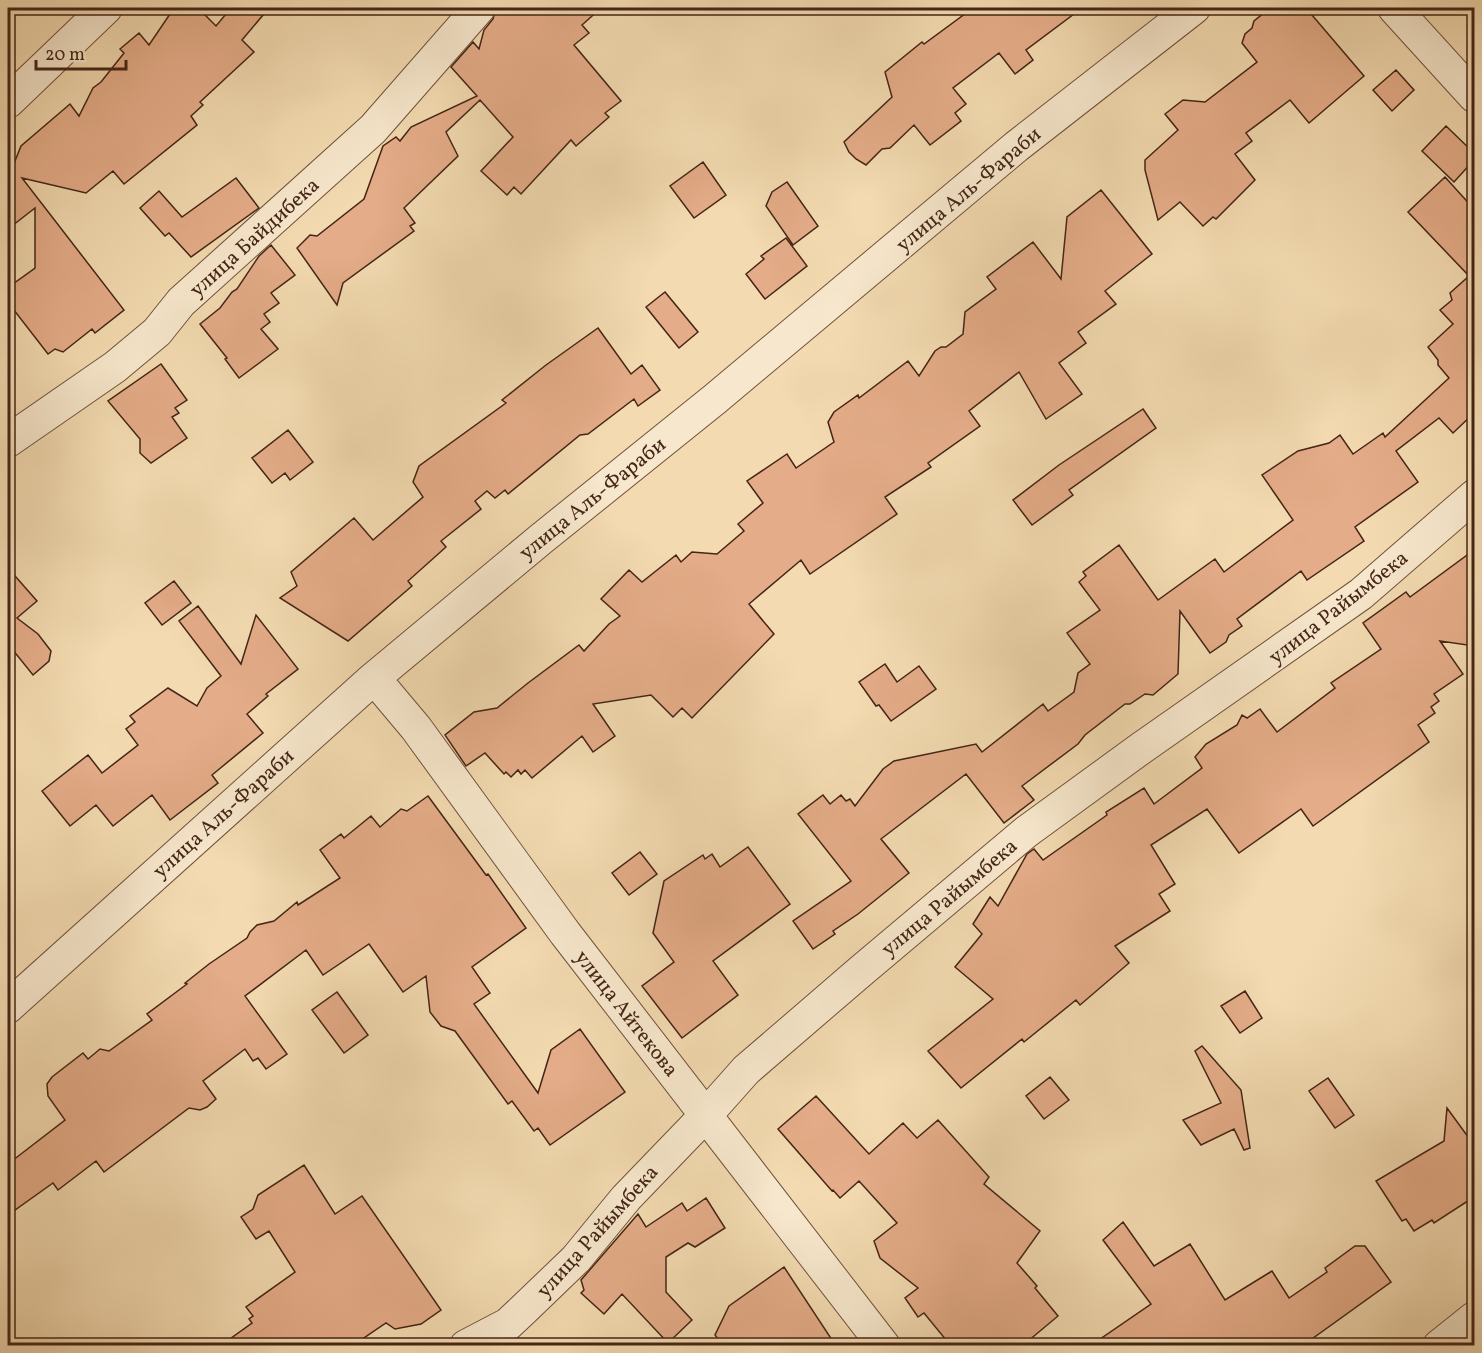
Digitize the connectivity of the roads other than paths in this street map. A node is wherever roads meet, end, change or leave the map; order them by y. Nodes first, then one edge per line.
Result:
1 (106, 8) edge
2 (479, 8) edge
3 (1194, 8) edge
4 (1394, 8) edge
5 (1474, 96) edge
6 (8, 102) edge
7 (8, 441) edge
8 (1474, 495) edge
9 (374, 678) junction
10 (8, 1007) edge
11 (706, 1115) junction
12 (1474, 1318) edge
13 (466, 1346) edge
14 (884, 1346) edge
15 (1439, 1346) edge

1 - 6 street
2 - 7 street, улица Байдибека
3 - 9 street, улица Аль-Фараби
4 - 5 street
8 - 11 street, улица Райымбека
9 - 10 street, улица Аль-Фараби
9 - 11 street, улица Айтекова
11 - 13 street, улица Райымбека
11 - 14 street, улица Айтекова
12 - 15 street

